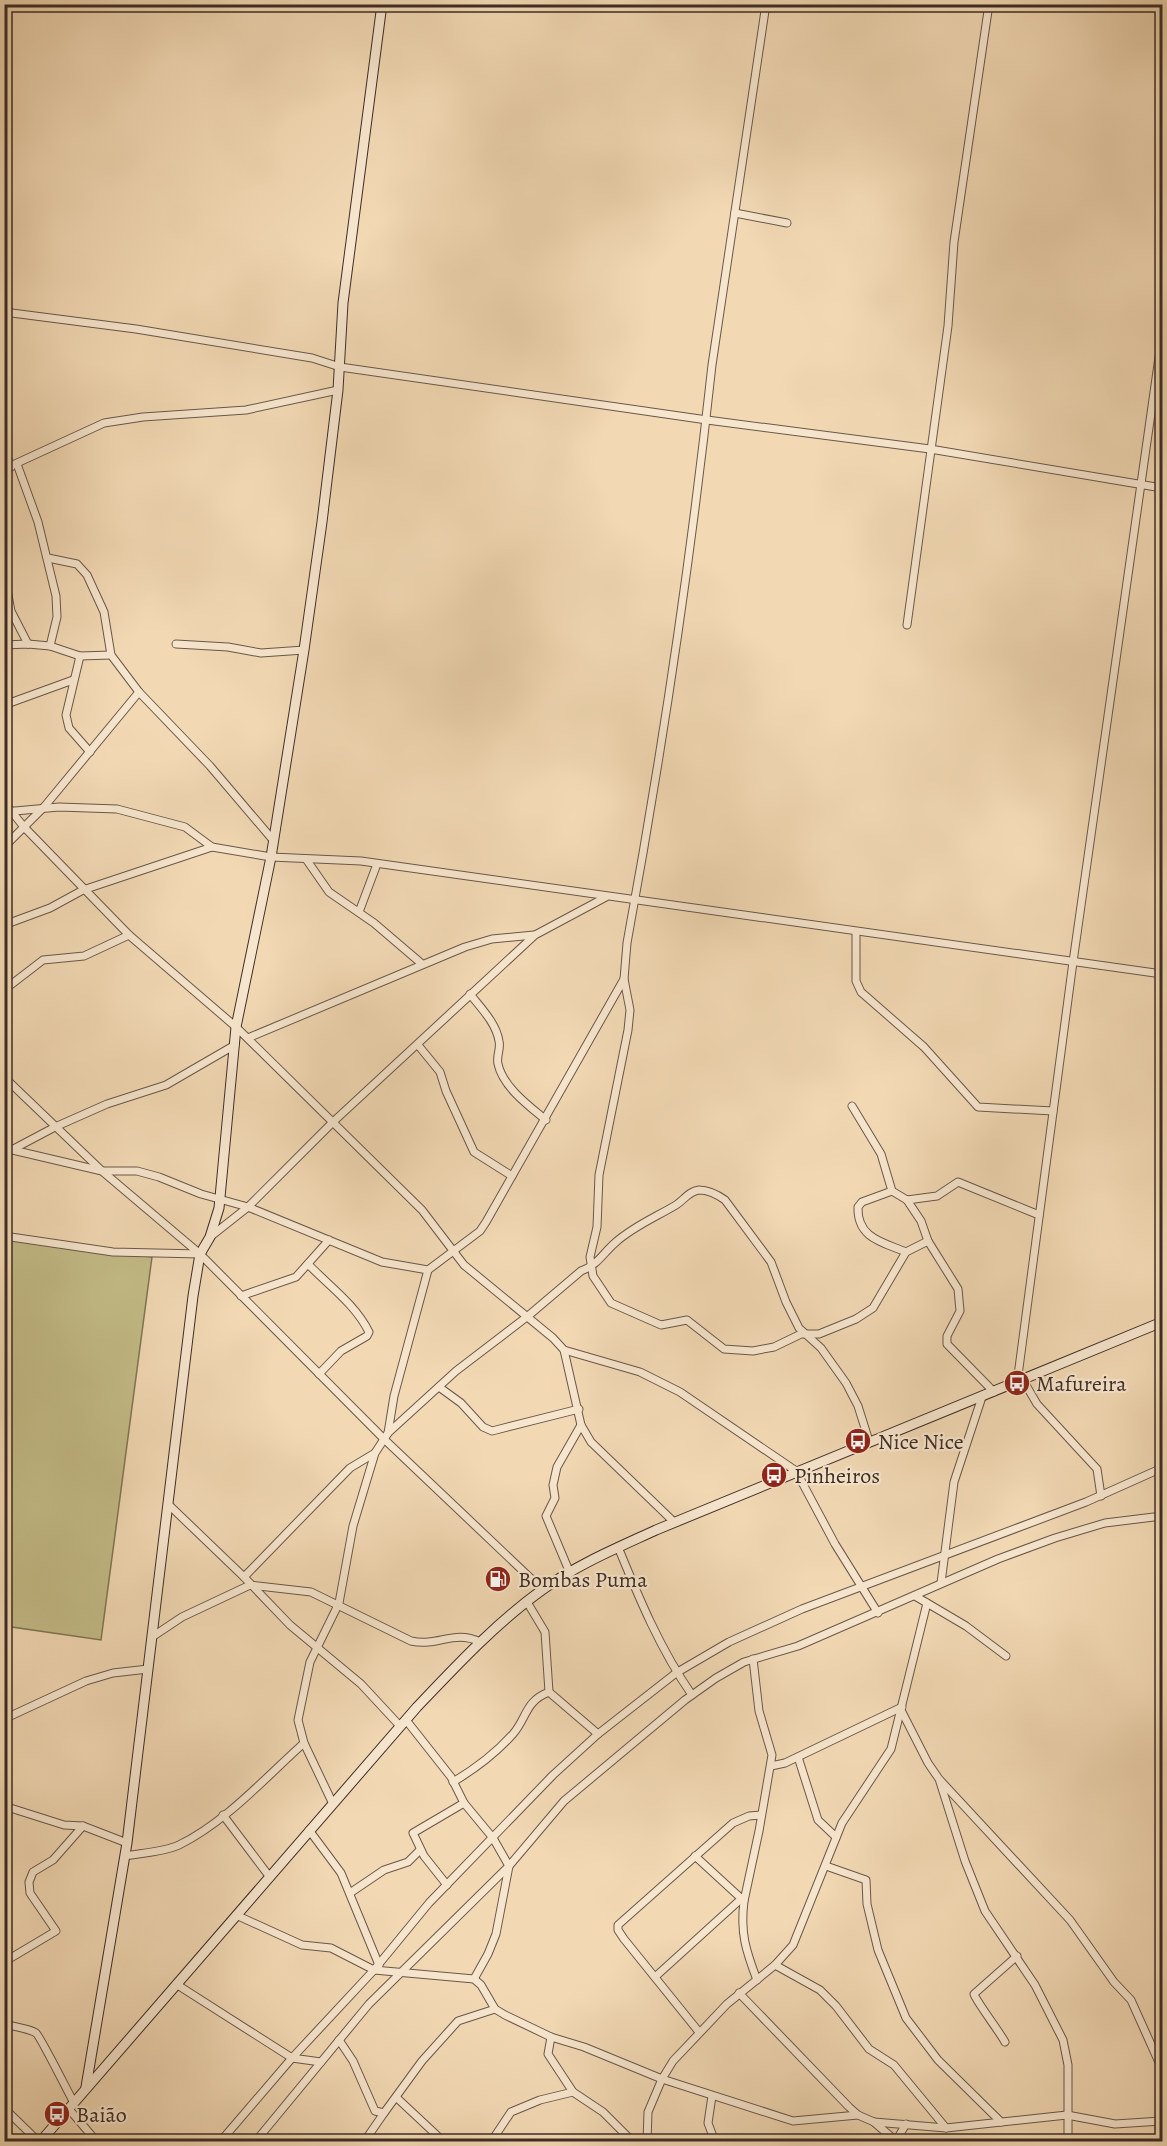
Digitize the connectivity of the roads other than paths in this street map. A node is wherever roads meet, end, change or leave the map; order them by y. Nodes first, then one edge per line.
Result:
1 (14, 4) edge
2 (382, 4) edge
3 (766, 4) edge
4 (989, 4) edge
5 (4, 9) edge
6 (735, 213) junction
7 (787, 223) dead end
8 (4, 312) edge
9 (1162, 336) edge
10 (340, 367) junction
11 (338, 390) junction
12 (707, 420) junction
13 (930, 449) junction
14 (4, 450) edge
15 (11, 467) edge
16 (1140, 485) junction
17 (1162, 488) edge
18 (48, 558) junction
19 (4, 574) edge
20 (907, 625) dead end
21 (28, 644) junction
22 (176, 644) dead end
23 (4, 645) edge
24 (51, 646) junction
25 (304, 650) junction
26 (111, 655) junction
27 (80, 656) junction
28 (74, 680) junction
29 (139, 692) junction
30 (4, 705) edge
31 (90, 752) junction
32 (4, 802) edge
33 (44, 807) junction
34 (4, 812) edge
35 (14, 812) junction
36 (24, 827) junction
37 (273, 840) junction
38 (4, 846) edge
39 (212, 847) junction
40 (271, 857) junction
41 (306, 859) junction
42 (377, 864) junction
43 (83, 890) junction
44 (606, 897) junction
45 (635, 902) junction
46 (359, 912) junction
47 (4, 926) edge
48 (856, 932) junction
49 (129, 935) junction
50 (535, 935) junction
51 (1073, 962) junction
52 (422, 964) junction
53 (1162, 974) edge
54 (624, 979) junction
55 (4, 990) edge
56 (470, 994) junction
57 (236, 1027) junction
58 (248, 1038) junction
59 (234, 1045) junction
60 (418, 1045) junction
61 (4, 1077) edge
62 (852, 1106) dead end
63 (1053, 1111) junction
64 (546, 1120) junction
65 (333, 1122) junction
66 (55, 1127) junction
67 (8, 1149) edge
68 (4, 1154) edge
69 (102, 1171) junction
70 (512, 1176) junction
71 (892, 1191) junction
72 (220, 1200) junction
73 (907, 1200) junction
74 (248, 1207) junction
75 (1040, 1215) junction
76 (4, 1236) edge
77 (210, 1237) junction
78 (329, 1240) junction
79 (928, 1240) junction
80 (452, 1252) junction
81 (906, 1252) junction
82 (200, 1254) junction
83 (308, 1264) junction
84 (592, 1269) junction
85 (428, 1270) junction
86 (241, 1296) junction
87 (528, 1316) junction
88 (1162, 1322) edge
89 (808, 1334) junction
90 (564, 1350) junction
91 (319, 1374) junction
92 (1020, 1381) junction
93 (439, 1388) junction
94 (994, 1392) junction
95 (982, 1397) junction
96 (579, 1409) junction
97 (581, 1425) junction
98 (386, 1436) junction
99 (869, 1441) junction
100 (375, 1453) junction
101 (1162, 1468) edge
102 (796, 1471) junction
103 (1101, 1496) junction
104 (169, 1505) junction
105 (1162, 1516) edge
106 (674, 1522) junction
107 (618, 1547) junction
108 (944, 1555) junction
109 (570, 1573) junction
110 (244, 1577) junction
111 (941, 1583) junction
112 (250, 1585) junction
113 (862, 1585) junction
114 (542, 1589) junction
115 (915, 1596) junction
116 (527, 1602) junction
117 (927, 1603) junction
118 (339, 1604) junction
119 (878, 1613) junction
120 (152, 1637) junction
121 (481, 1642) junction
122 (318, 1647) junction
123 (1006, 1656) dead end
124 (753, 1659) junction
125 (148, 1669) junction
126 (676, 1673) junction
127 (549, 1692) junction
128 (692, 1695) junction
129 (902, 1709) junction
130 (4, 1719) edge
131 (403, 1723) junction
132 (598, 1734) junction
133 (304, 1743) junction
134 (798, 1757) junction
135 (771, 1766) junction
136 (939, 1779) junction
137 (453, 1782) junction
138 (464, 1803) junction
139 (333, 1804) junction
140 (4, 1806) edge
141 (223, 1815) junction
142 (761, 1815) junction
143 (83, 1826) junction
144 (309, 1830) junction
145 (836, 1837) junction
146 (493, 1838) junction
147 (127, 1843) junction
148 (420, 1850) junction
149 (125, 1856) junction
150 (695, 1856) junction
151 (509, 1866) junction
152 (826, 1866) junction
153 (270, 1876) junction
154 (447, 1884) junction
155 (350, 1893) junction
156 (742, 1900) junction
157 (236, 1915) junction
158 (1017, 1956) junction
159 (4, 1962) edge
160 (775, 1965) junction
161 (376, 1967) junction
162 (400, 1972) junction
163 (655, 1977) junction
164 (474, 1979) junction
165 (757, 1980) junction
166 (176, 1984) junction
167 (739, 1993) junction
168 (495, 2009) junction
169 (4, 2024) edge
170 (699, 2032) junction
171 (551, 2037) junction
172 (339, 2040) junction
173 (1005, 2042) dead end
174 (292, 2058) junction
175 (321, 2062) junction
176 (1162, 2069) edge
177 (662, 2079) junction
178 (86, 2087) junction
179 (573, 2092) junction
180 (712, 2096) junction
181 (397, 2098) junction
182 (72, 2106) junction
183 (4, 2108) edge
184 (384, 2113) junction
185 (858, 2115) junction
186 (1067, 2115) junction
187 (1162, 2121) edge
188 (874, 2122) junction
189 (1001, 2122) junction
190 (906, 2124) junction
191 (946, 2128) junction
192 (628, 2140) edge
193 (897, 2141) edge
194 (39, 2142) edge
195 (97, 2142) edge
196 (220, 2142) edge
197 (255, 2142) edge
198 (364, 2142) edge
199 (444, 2142) edge
200 (491, 2142) edge
201 (647, 2142) edge
202 (715, 2142) edge
203 (1068, 2142) edge

1 - 5 street
2 - 10 street
3 - 6 street
4 - 13 street
6 - 7 street
6 - 12 street
8 - 10 street
9 - 16 street
10 - 11 street
10 - 12 street
11 - 15 street
11 - 25 street
12 - 13 street
12 - 45 street
13 - 16 street
13 - 20 street
14 - 15 street
15 - 18 street
16 - 17 street
16 - 51 street
18 - 24 street
18 - 26 street
19 - 21 street
21 - 23 street
21 - 24 street
22 - 25 street
24 - 27 street
25 - 37 street
26 - 27 street
26 - 29 street
27 - 28 street
28 - 30 street
28 - 31 street
29 - 31 street
29 - 37 street
31 - 33 street
32 - 35 street
33 - 35 street
33 - 36 street
33 - 39 street
34 - 35 street
35 - 36 street
36 - 38 street
36 - 43 street
37 - 40 street
39 - 40 street
39 - 43 street
40 - 41 street
40 - 57 street
41 - 42 street
41 - 46 street
42 - 44 street
42 - 46 street
43 - 47 street
43 - 49 street
44 - 45 street
44 - 50 street
45 - 48 street
45 - 54 street
46 - 52 street
48 - 51 street
48 - 63 street
49 - 55 street
49 - 57 street
50 - 52 street
50 - 56 street
51 - 53 street
51 - 63 street
52 - 58 street
54 - 64 street
54 - 84 street
56 - 60 street
56 - 64 street
57 - 58 street
57 - 59 street
58 - 65 street
59 - 66 street
59 - 72 street
60 - 65 street
60 - 70 street
61 - 66 street
62 - 71 street
63 - 75 street
64 - 70 street
65 - 74 street
65 - 80 street
66 - 67 street
66 - 69 street
67 - 68 street
67 - 69 street
69 - 72 street
69 - 82 street
70 - 80 street
71 - 73 street
71 - 81 street
72 - 74 street
72 - 77 street
73 - 75 street
73 - 79 street
74 - 77 street
74 - 78 street
75 - 92 street
76 - 82 street
77 - 82 street
78 - 83 street
78 - 85 street
79 - 81 street
79 - 94 street
80 - 85 street
80 - 87 street
81 - 89 street
82 - 86 street
82 - 104 street
83 - 86 street
83 - 91 street
84 - 87 street
84 - 89 street
84 - 89 street
85 - 98 street
86 - 91 street
87 - 90 street
87 - 93 street
88 - 92 street
89 - 99 street
90 - 96 street
90 - 102 street
91 - 98 street
92 - 94 street
92 - 103 street
93 - 96 street
93 - 98 street
94 - 95 street
95 - 99 street
95 - 108 street
96 - 97 street
97 - 106 street
97 - 109 street
98 - 100 street
98 - 114 street
99 - 102 street
100 - 110 street
100 - 118 street
101 - 103 street
102 - 106 street
102 - 113 street
103 - 108 street
104 - 110 street
104 - 120 street
105 - 111 street
106 - 107 street
107 - 109 street
107 - 126 street
108 - 111 street
108 - 113 street
109 - 114 street
110 - 112 street
111 - 115 street
112 - 118 street
112 - 120 street
112 - 122 street
113 - 119 street
113 - 126 street
114 - 116 street
115 - 117 street
115 - 119 street
116 - 121 street
116 - 127 street
117 - 123 street
117 - 129 street
118 - 121 street
118 - 122 street
119 - 124 street
120 - 125 street
121 - 131 street
122 - 131 street
122 - 133 street
124 - 128 street
124 - 135 street
125 - 130 street
125 - 147 street
126 - 128 street
126 - 132 street
127 - 132 street
127 - 137 street
128 - 151 street
129 - 134 street
129 - 136 street
129 - 145 street
131 - 137 street
131 - 139 street
132 - 146 street
133 - 139 street
133 - 141 street
134 - 135 street
134 - 145 street
135 - 142 street
136 - 158 street
136 - 176 street
137 - 138 street
138 - 146 street
138 - 148 street
139 - 144 street
140 - 143 street
141 - 149 street
141 - 153 street
142 - 150 street
142 - 156 street
143 - 147 street
143 - 159 street
144 - 153 street
144 - 155 street
145 - 152 street
146 - 151 street
146 - 154 street
147 - 149 street
148 - 154 street
148 - 155 street
149 - 178 street
150 - 156 street
150 - 163 street
151 - 162 street
151 - 164 street
152 - 160 street
152 - 189 street
153 - 157 street
154 - 161 street
155 - 161 street
156 - 163 street
156 - 165 street
157 - 161 street
157 - 166 street
158 - 173 street
158 - 186 street
160 - 165 street
160 - 191 street
161 - 162 street
161 - 174 street
162 - 164 street
162 - 172 street
163 - 170 street
164 - 168 street
165 - 167 street
166 - 174 street
166 - 178 street
167 - 170 street
167 - 185 street
168 - 171 street
168 - 181 street
169 - 182 street
170 - 177 street
171 - 177 street
171 - 179 street
172 - 175 street
172 - 184 street
174 - 175 street
174 - 196 street
175 - 197 street
177 - 180 street
177 - 201 street
178 - 182 street
179 - 192 street
179 - 200 street
180 - 185 street
180 - 202 street
181 - 184 street
181 - 199 street
182 - 194 street
182 - 195 street
183 - 194 street
184 - 198 street
185 - 188 street
186 - 187 street
186 - 189 street
186 - 203 street
188 - 190 street
188 - 193 street
189 - 191 street
190 - 191 street
190 - 193 street

